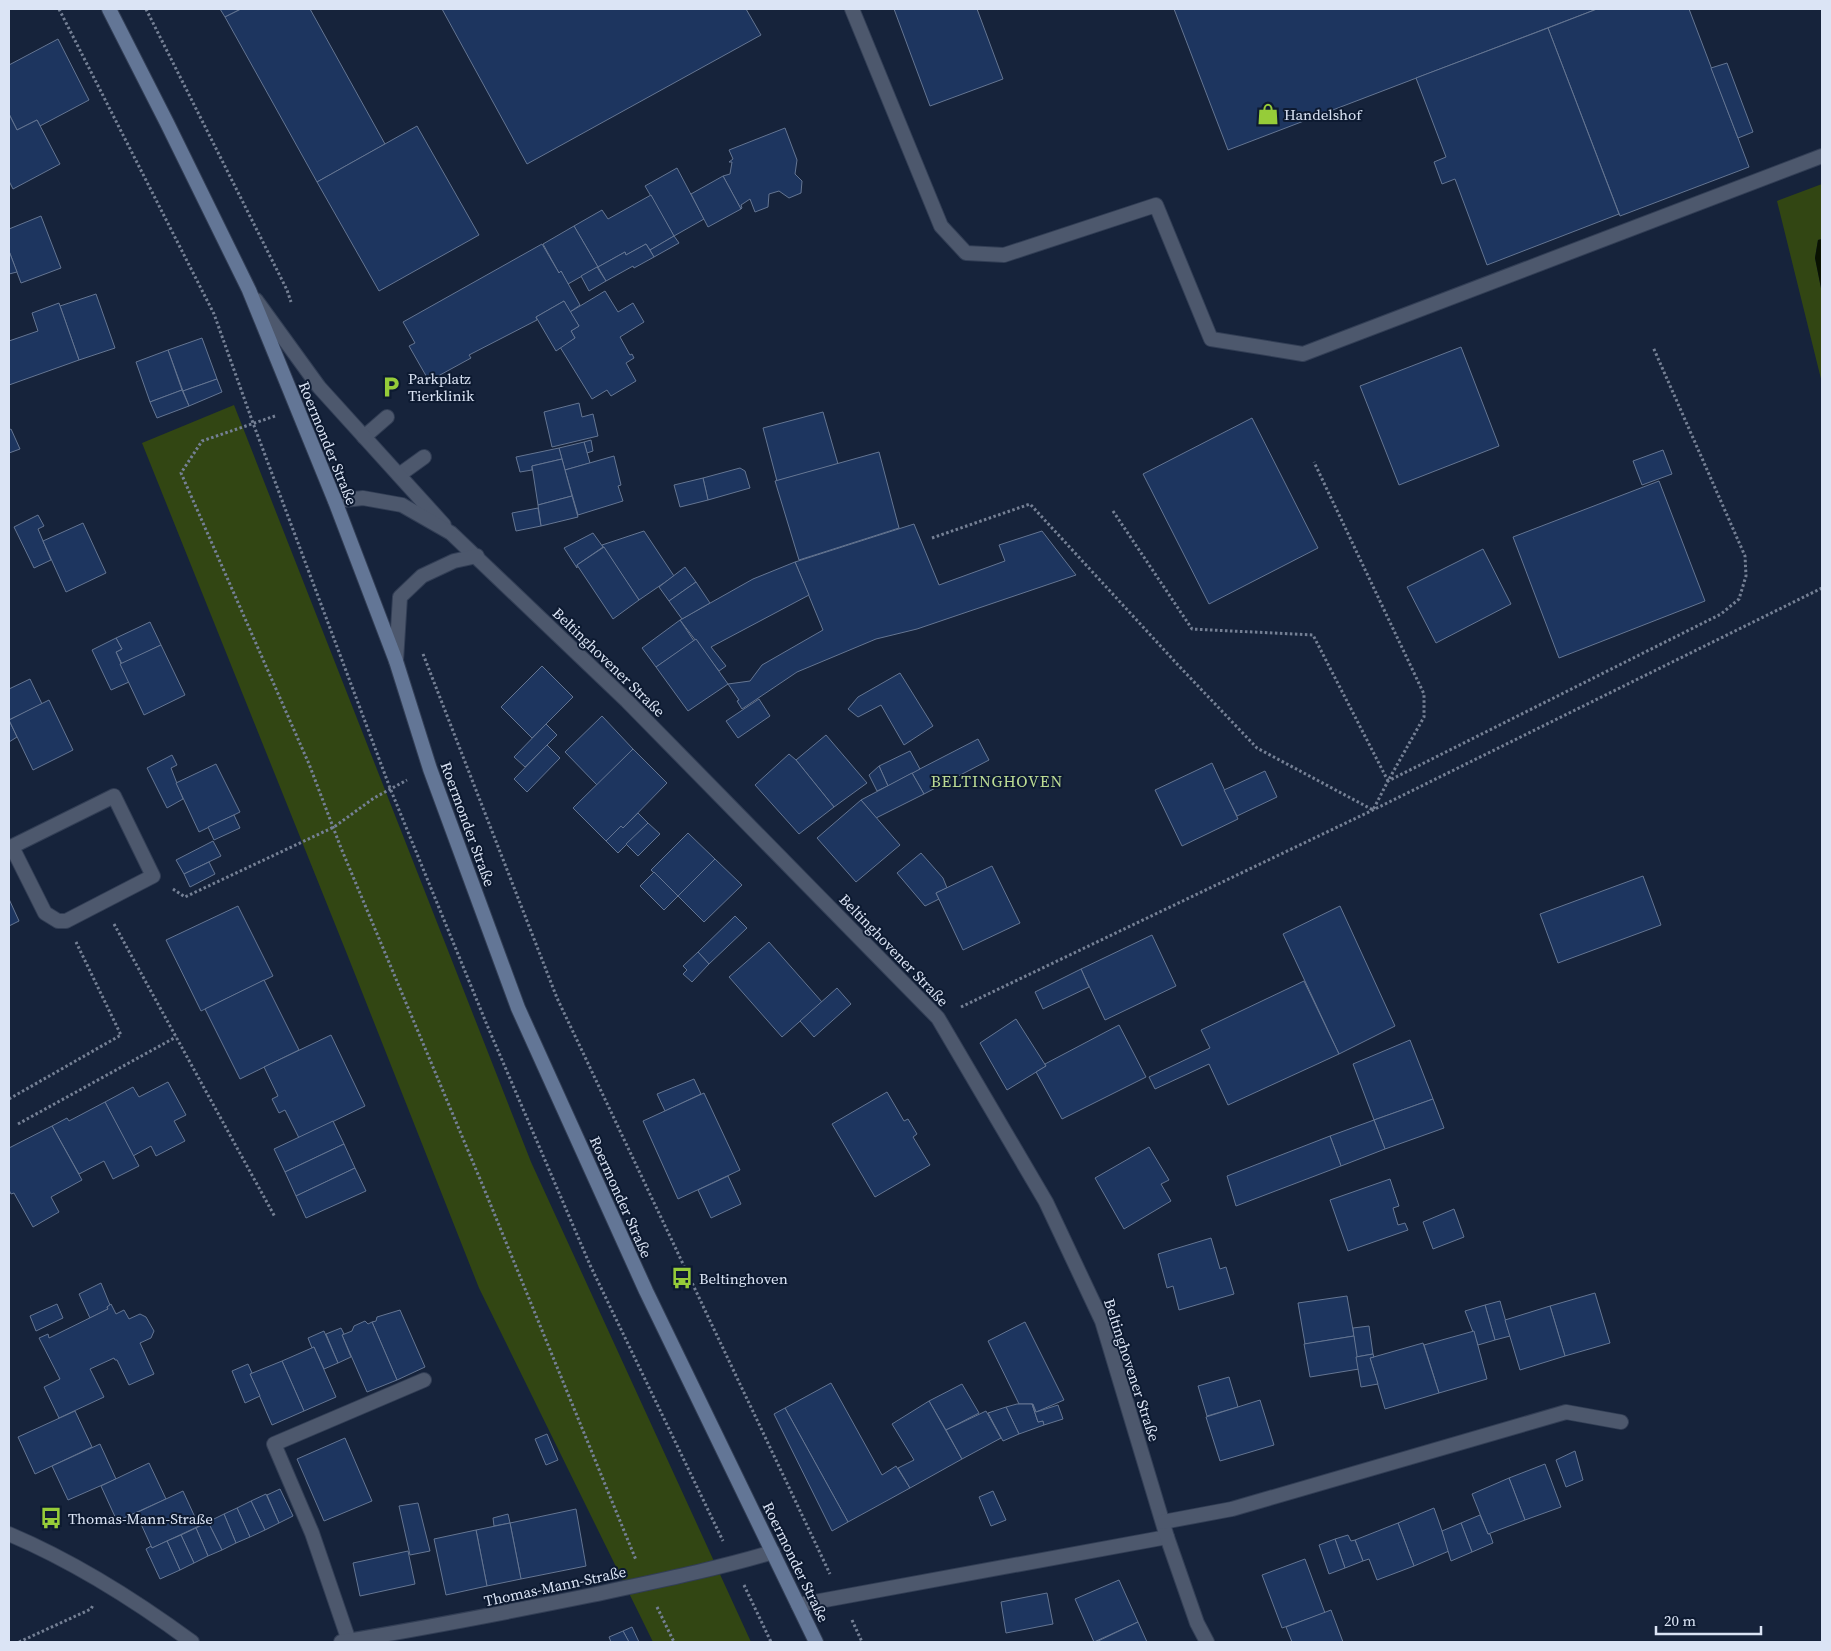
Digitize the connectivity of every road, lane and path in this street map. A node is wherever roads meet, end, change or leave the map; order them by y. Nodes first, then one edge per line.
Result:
1 (59, 9) edge
2 (109, 9) edge
3 (146, 9) edge
4 (852, 9) edge
5 (1822, 156) edge
6 (248, 290) junction
7 (293, 308) dead end
8 (1653, 347) dead end
9 (297, 410) junction
10 (387, 417) dead end
11 (253, 423) junction
12 (364, 437) junction
13 (424, 457) dead end
14 (1314, 462) dead end
15 (399, 476) junction
16 (335, 501) junction
17 (1112, 510) dead end
18 (451, 533) junction
19 (932, 538) dead end
20 (477, 556) junction
21 (1822, 588) edge
22 (422, 652) dead end
23 (396, 662) junction
24 (430, 769) junction
25 (1388, 781) junction
26 (390, 788) junction
27 (1373, 810) junction
28 (334, 828) junction
29 (10, 847) edge
30 (153, 876) junction
31 (102, 903) junction
32 (66, 921) junction
33 (938, 1018) junction
34 (176, 1037) junction
35 (9, 1099) edge
36 (18, 1124) dead end
37 (275, 1217) dead end
38 (424, 1380) dead end
39 (1621, 1422) dead end
40 (1163, 1522) junction
41 (9, 1534) edge
42 (1167, 1537) junction
43 (773, 1552) junction
44 (733, 1564) junction
45 (102, 1581) junction
46 (646, 1584) junction
47 (840, 1596) junction
48 (798, 1604) junction
49 (18, 1642) edge
50 (192, 1642) edge
51 (345, 1642) edge
52 (674, 1642) edge
53 (771, 1642) edge
54 (816, 1642) edge
55 (862, 1642) edge
56 (1207, 1642) edge

1 - 11 path
2 - 6 main road, Roermonder Straße
3 - 7 path
4 - 5 street
6 - 9 main road, Roermonder Straße
6 - 12 street, Beltinghovener Straße
8 - 25 path
9 - 11 path
9 - 16 main road, Roermonder Straße
10 - 12 street
11 - 26 path
11 - 28 path
12 - 15 street, Beltinghovener Straße
13 - 15 street
14 - 25 path
15 - 18 street, Beltinghovener Straße
16 - 18 street, Beltinghovener Straße
16 - 23 main road, Roermonder Straße
17 - 25 path
18 - 20 street, Beltinghovener Straße
19 - 27 path
20 - 23 street
20 - 33 street, Beltinghovener Straße
21 - 27 path
22 - 47 path
23 - 24 main road, Roermonder Straße
24 - 26 path
24 - 43 main road, Roermonder Straße
25 - 27 path
26 - 28 path
26 - 44 path
27 - 33 path
28 - 30 path
28 - 46 path
29 - 30 street
29 - 32 street
30 - 31 street
31 - 32 street
31 - 34 path
32 - 35 path
33 - 40 street, Beltinghovener Straße
34 - 36 path
34 - 37 path
38 - 51 street
39 - 40 street
40 - 42 street, Beltinghovener Straße
41 - 45 street
42 - 47 street
42 - 56 street, Beltinghovener Straße
43 - 44 street, Thomas-Mann-Straße
43 - 48 main road, Roermonder Straße
44 - 46 street, Thomas-Mann-Straße
44 - 53 path
45 - 49 path
45 - 50 street
46 - 51 street, Thomas-Mann-Straße
46 - 52 path
47 - 48 street
47 - 55 path
48 - 54 main road, Roermonder Straße

